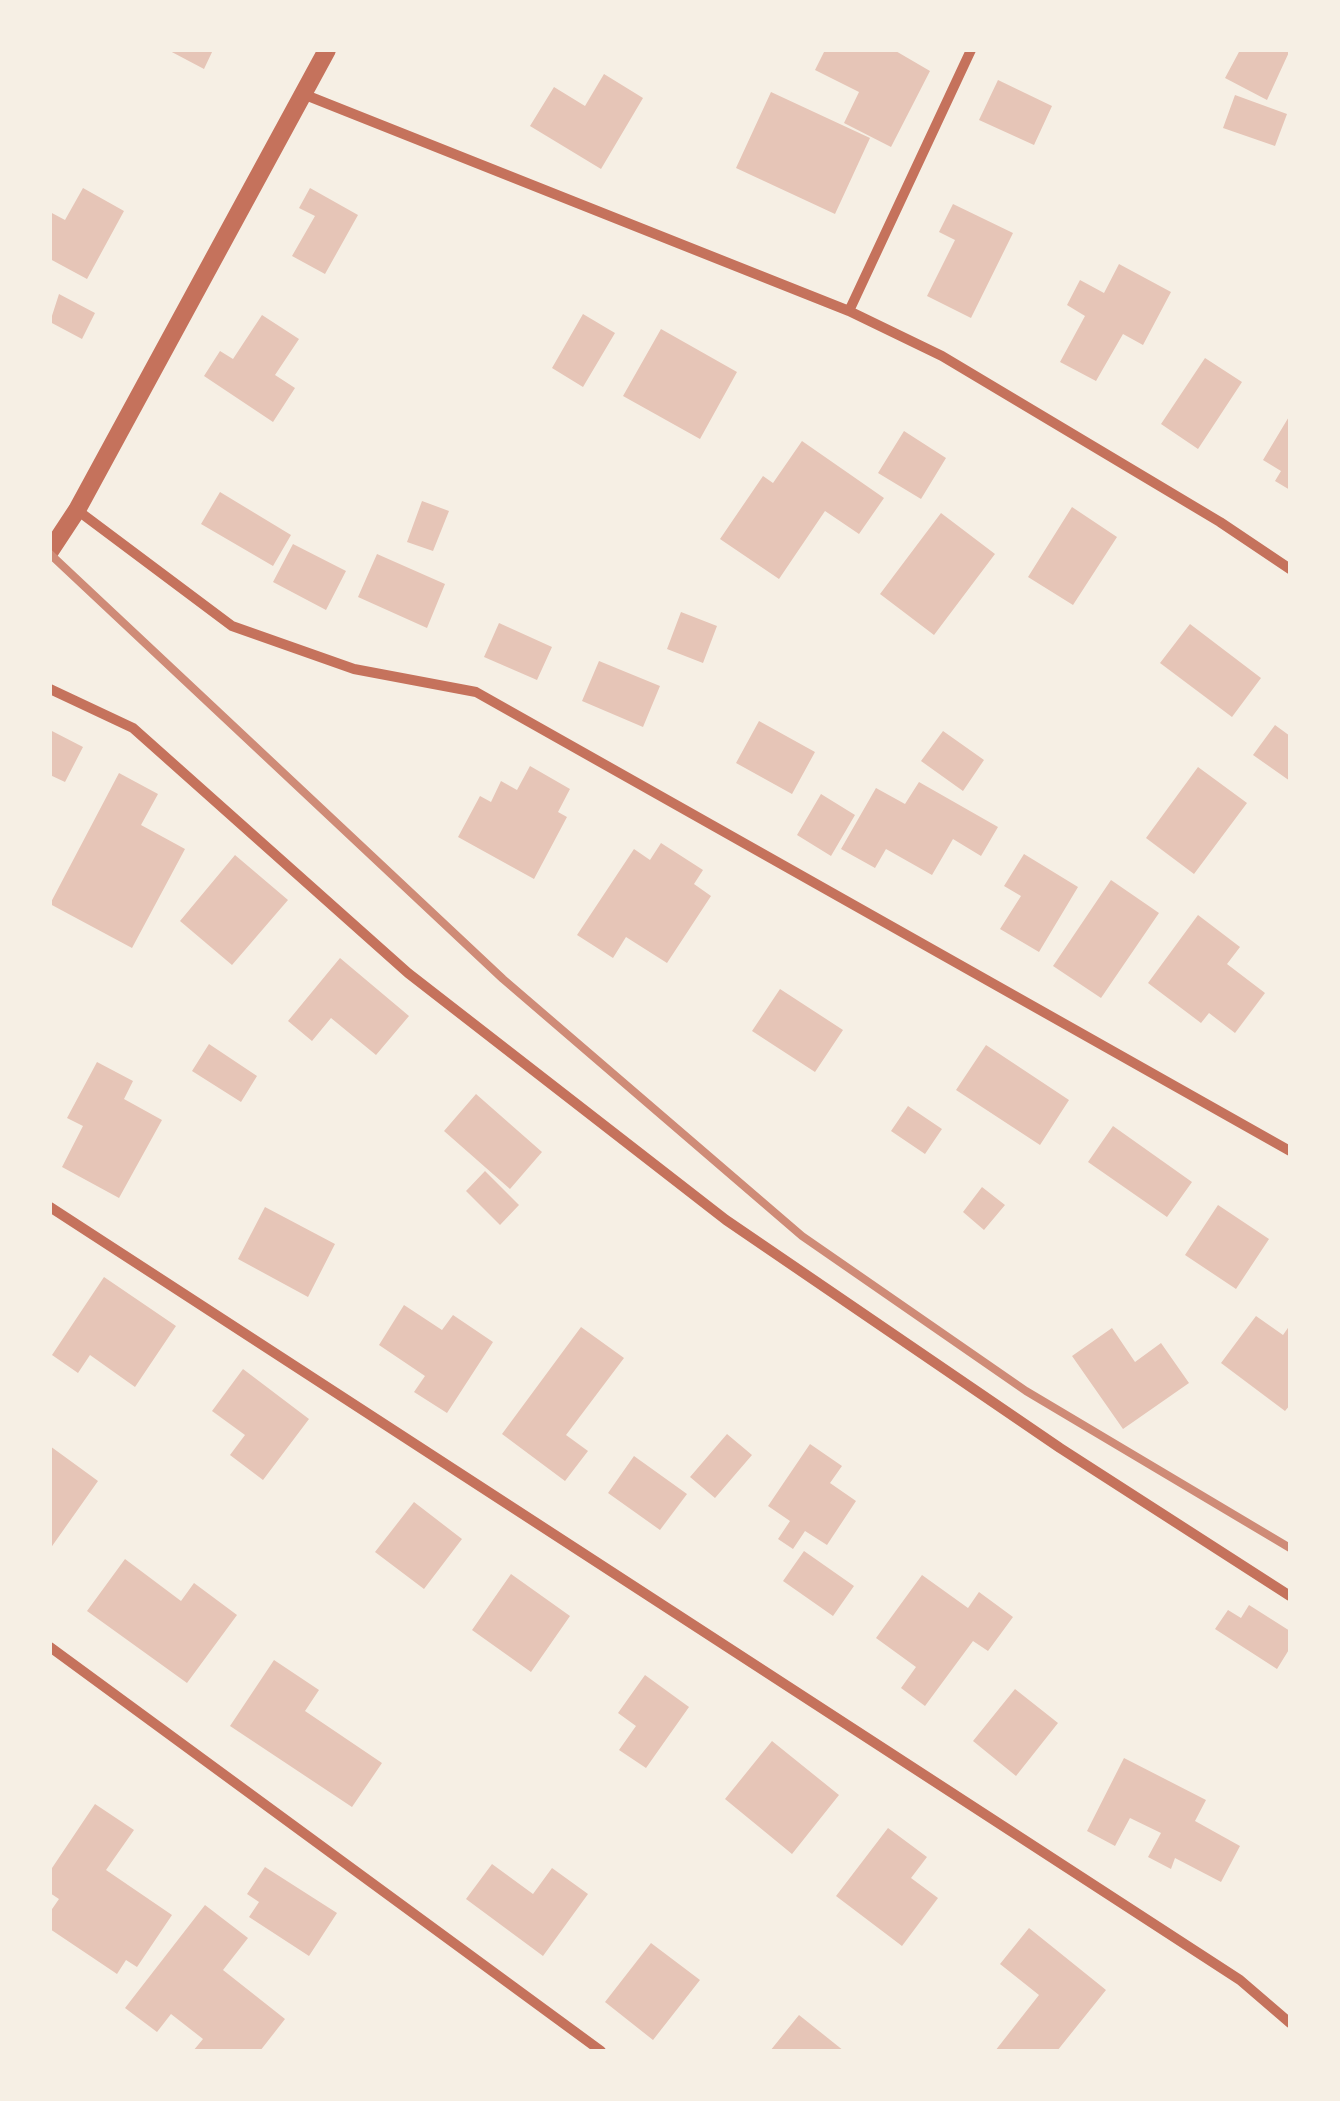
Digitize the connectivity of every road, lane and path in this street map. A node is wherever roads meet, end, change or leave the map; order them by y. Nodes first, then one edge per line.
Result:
1 (327, 50) edge
2 (971, 50) edge
3 (303, 94) junction
4 (849, 311) junction
5 (77, 510) junction
6 (50, 551) edge
7 (1290, 569) edge
8 (50, 689) edge
9 (1290, 1151) edge
10 (50, 1207) edge
11 (1290, 1596) edge
12 (50, 1647) edge
13 (1290, 2023) edge
14 (601, 2051) edge

1 - 3 street
2 - 4 street
3 - 4 street
3 - 5 street
4 - 7 street
5 - 6 street
5 - 9 street
8 - 11 street
10 - 13 street
12 - 14 street

